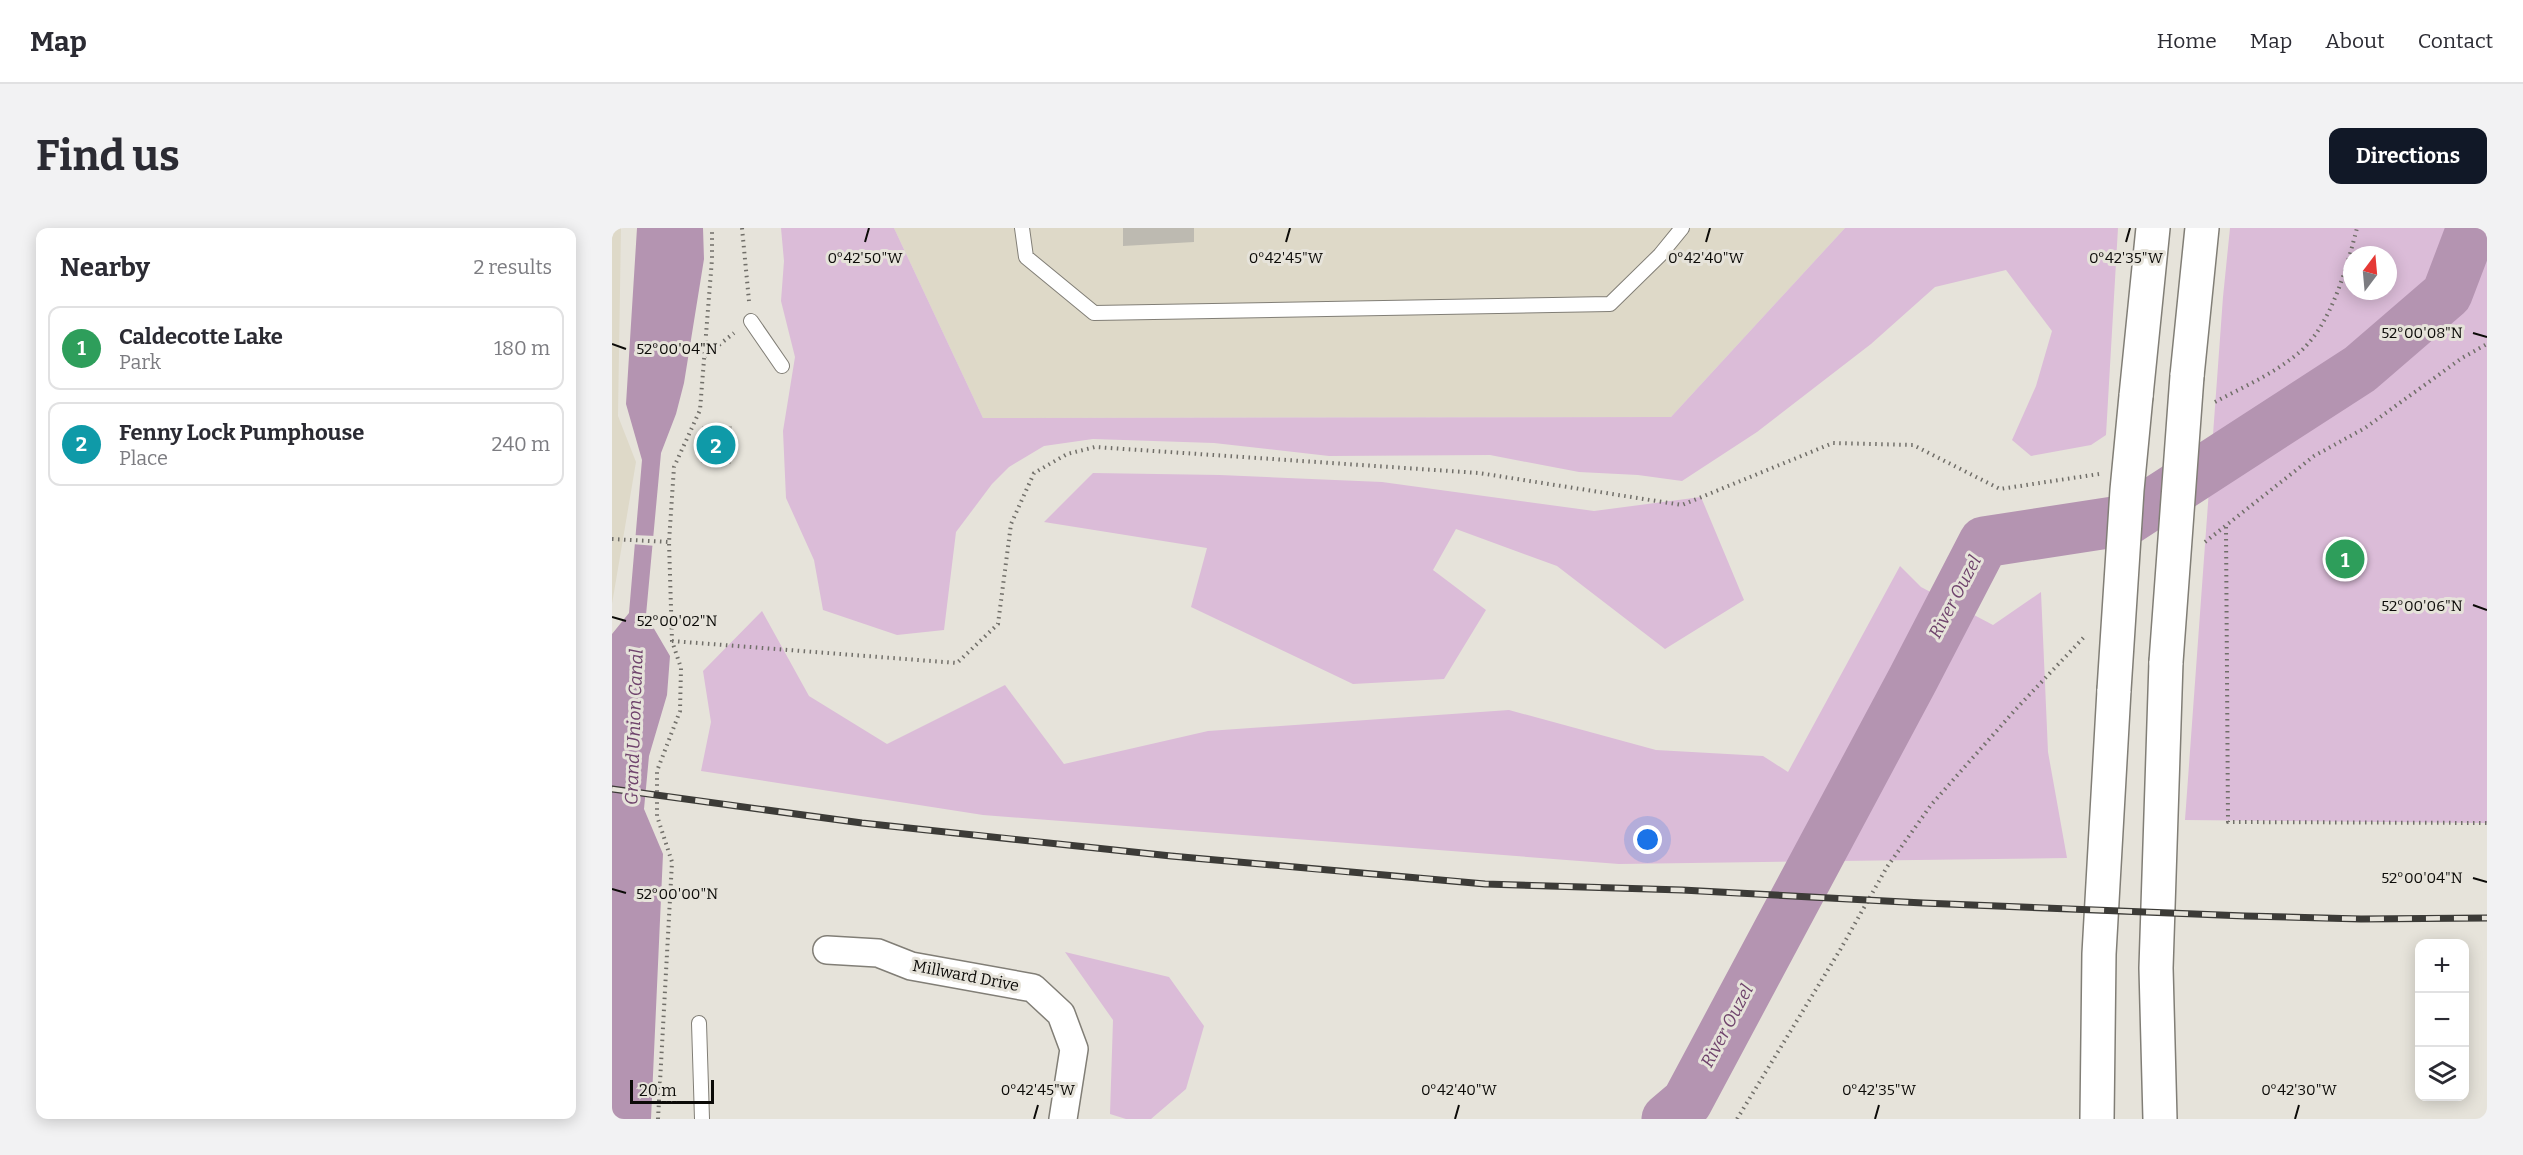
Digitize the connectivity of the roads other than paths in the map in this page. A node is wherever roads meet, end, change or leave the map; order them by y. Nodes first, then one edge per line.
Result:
1 (1022, 228) edge
2 (1682, 228) edge
3 (2153, 228) edge
4 (2202, 228) edge
5 (751, 321) road end
6 (782, 366) dead end
7 (827, 950) dead end
8 (699, 1023) dead end
9 (702, 1119) edge
10 (1063, 1119) edge
11 (2097, 1119) edge
12 (2160, 1119) edge

1 - 2 lane
3 - 11 highway, bridge
4 - 12 highway, bridge
5 - 6 lane
7 - 10 street, Millward Drive
8 - 9 lane

